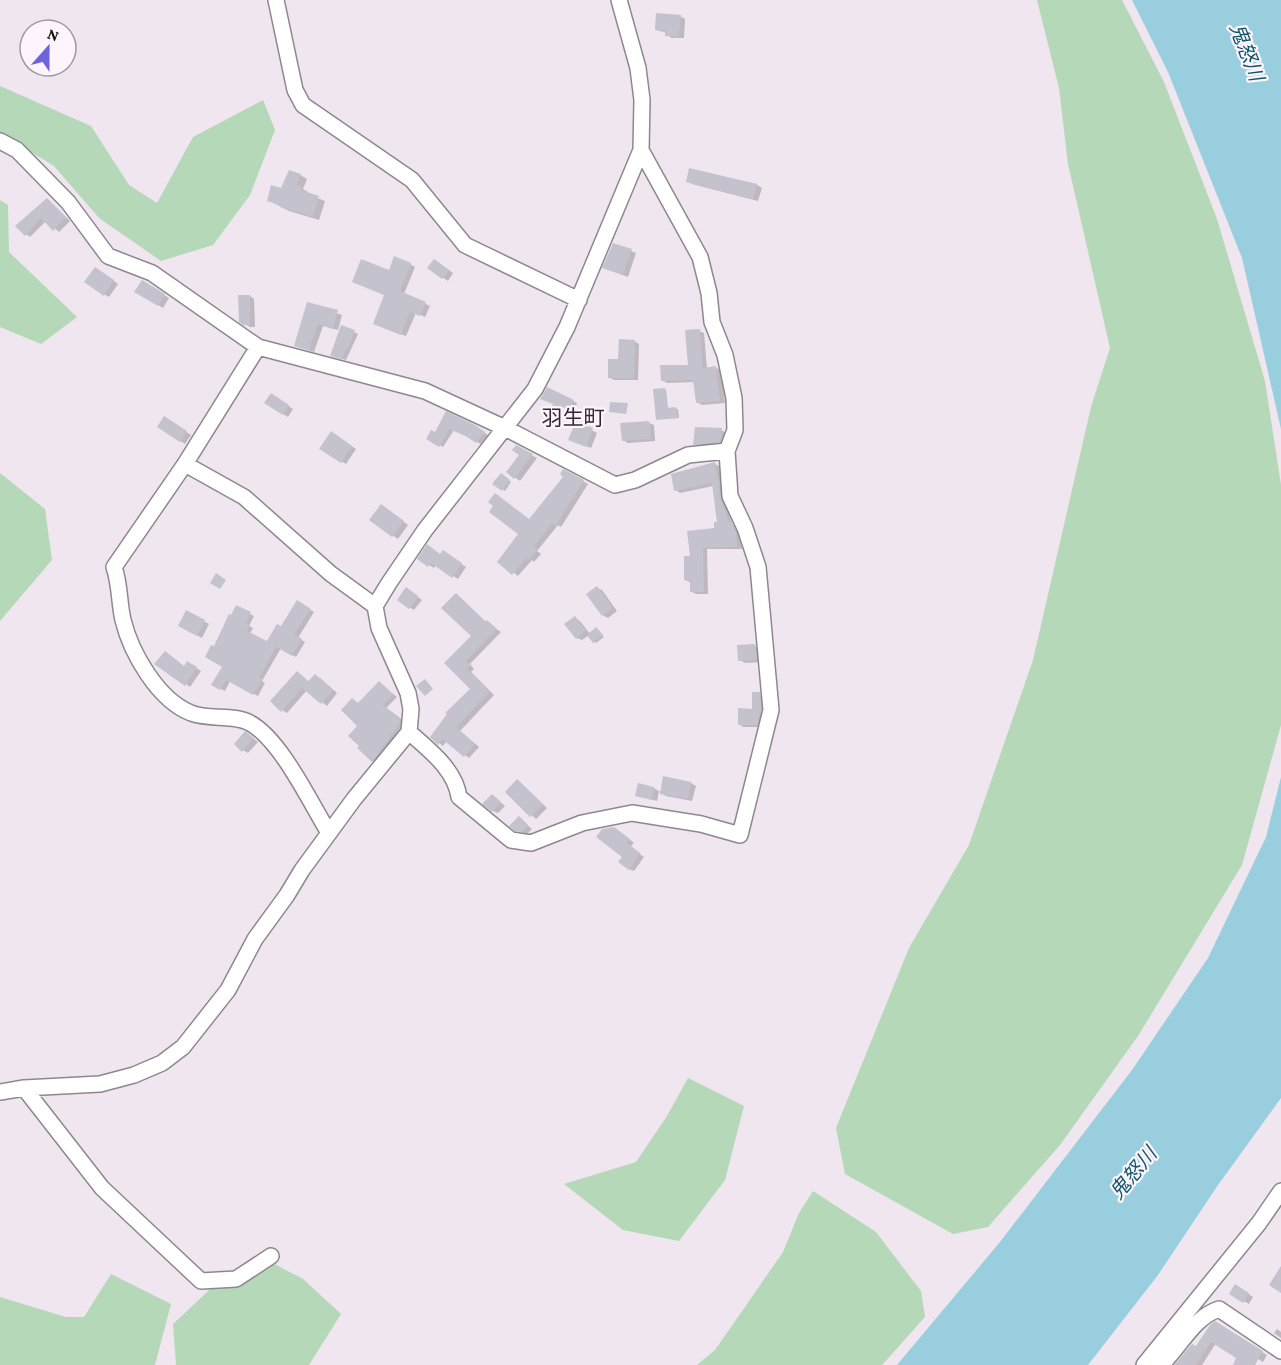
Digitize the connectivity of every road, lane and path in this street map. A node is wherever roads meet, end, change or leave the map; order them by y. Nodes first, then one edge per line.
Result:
1 (276, 0) edge
2 (619, 0) edge
3 (0, 141) edge
4 (641, 150) junction
5 (579, 300) junction
6 (258, 347) junction
7 (505, 428) junction
8 (727, 451) junction
9 (185, 464) junction
10 (375, 606) junction
11 (409, 732) junction
12 (329, 833) junction
13 (24, 1088) junction
14 (0, 1092) edge
15 (1281, 1191) edge
16 (271, 1256) dead end
17 (1281, 1351) edge
18 (1144, 1365) edge
19 (1161, 1365) edge

1 - 5 street
2 - 4 street
3 - 6 street
4 - 5 street
4 - 8 street
5 - 7 street
6 - 7 street
6 - 9 street
7 - 8 street
7 - 10 street
8 - 11 street
9 - 10 street
9 - 12 street
10 - 11 street
11 - 12 street
12 - 13 street
13 - 14 street
13 - 16 street
15 - 18 street
17 - 19 street

